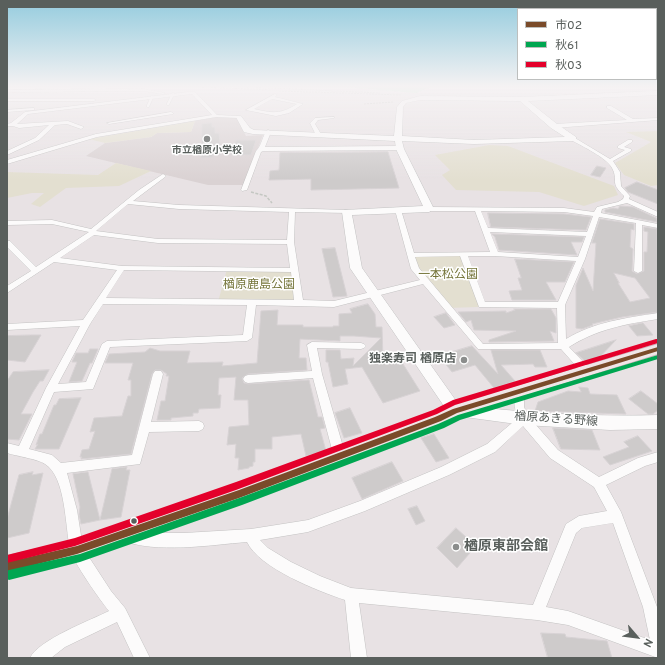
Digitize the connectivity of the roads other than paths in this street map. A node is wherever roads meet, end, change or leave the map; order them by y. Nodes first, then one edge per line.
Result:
1 (19, 118) edge
2 (136, 118) edge
3 (204, 118) edge
4 (239, 118) edge
5 (317, 118) edge
6 (399, 118) edge
7 (545, 118) edge
8 (628, 118) edge
9 (658, 119) edge
10 (120, 121) junction
11 (633, 121) junction
12 (54, 123) junction
13 (109, 123) dead end
14 (10, 124) edge
15 (554, 126) junction
16 (81, 127) dead end
17 (125, 131) junction
18 (268, 132) junction
19 (318, 134) junction
20 (398, 138) junction
21 (573, 139) junction
22 (630, 141) dead end
23 (400, 148) junction
24 (262, 150) junction
25 (7, 153) edge
26 (610, 161) junction
27 (7, 162) edge
28 (163, 176) dead end
29 (244, 190) dead end
30 (626, 200) junction
31 (128, 202) junction
32 (429, 209) junction
33 (477, 209) junction
34 (398, 210) junction
35 (292, 211) junction
36 (348, 212) junction
37 (597, 215) junction
38 (658, 215) edge
39 (639, 222) junction
40 (7, 223) edge
41 (658, 226) edge
42 (485, 230) junction
43 (93, 232) junction
44 (589, 234) junction
45 (290, 242) junction
46 (7, 243) edge
47 (463, 254) junction
48 (495, 254) junction
49 (411, 255) junction
50 (581, 259) junction
51 (54, 260) junction
52 (122, 268) junction
53 (293, 270) junction
54 (36, 271) junction
55 (638, 271) dead end
56 (424, 281) junction
57 (7, 290) edge
58 (372, 294) junction
59 (100, 300) junction
60 (252, 302) junction
61 (299, 303) junction
62 (561, 305) junction
63 (658, 316) edge
64 (86, 323) junction
65 (7, 327) edge
66 (361, 346) dead end
67 (563, 346) junction
68 (658, 349) edge
69 (587, 372) junction
70 (158, 374) dead end
71 (317, 374) junction
72 (248, 379) dead end
73 (51, 388) junction
74 (525, 390) junction
75 (455, 411) junction
76 (524, 419) junction
77 (658, 422) edge
78 (199, 426) dead end
79 (144, 427) junction
80 (7, 448) edge
81 (22, 451) junction
82 (340, 457) junction
83 (658, 457) edge
84 (59, 469) junction
85 (598, 483) junction
86 (617, 516) junction
87 (122, 534) junction
88 (251, 535) junction
89 (77, 550) junction
90 (7, 567) edge
91 (350, 595) junction
92 (120, 613) junction
93 (537, 613) junction
94 (658, 641) edge
95 (658, 650) edge
96 (38, 658) edge
97 (142, 658) edge
98 (359, 658) edge

1 - 14 street
2 - 10 street
3 - 17 street
4 - 18 street
5 - 19 street
6 - 20 street
7 - 15 street
8 - 11 street
9 - 11 street
10 - 13 street
10 - 17 street
11 - 15 street
12 - 14 street
12 - 16 street
12 - 25 street
15 - 21 street
17 - 27 street
18 - 19 street
18 - 24 street
19 - 20 street
20 - 21 street
20 - 23 street
21 - 26 street
22 - 26 street
23 - 24 street
23 - 32 street
24 - 29 street
26 - 30 street
28 - 31 street
30 - 37 street
30 - 38 street
31 - 35 street
31 - 43 street
32 - 33 street
32 - 34 street
33 - 37 street
33 - 42 street
34 - 36 street
34 - 49 street
35 - 36 street
35 - 45 street
36 - 58 street
37 - 39 street
37 - 44 street
39 - 41 street
39 - 55 street
40 - 43 street
42 - 44 street
42 - 48 street
43 - 45 street
43 - 51 street
44 - 50 street
45 - 53 street
46 - 54 street
47 - 48 street
47 - 49 street
47 - 62 street
48 - 50 street
49 - 56 street
50 - 62 street
51 - 52 street
51 - 54 street
52 - 53 street
52 - 59 street
53 - 61 street
54 - 57 street
56 - 58 street
56 - 67 street
58 - 61 street
58 - 75 street
59 - 60 street
59 - 64 street
60 - 61 street
60 - 73 street
62 - 67 street
63 - 67 street
64 - 65 street
64 - 73 street
66 - 71 street
67 - 69 street
68 - 69 main road
69 - 74 main road
70 - 79 street
71 - 72 street
71 - 82 street
73 - 81 street
74 - 75 main road
74 - 76 street
75 - 76 street, 楢原あきる野線
75 - 82 main road
76 - 77 street, 楢原あきる野線
76 - 85 street
76 - 88 street
78 - 79 street
79 - 84 street
80 - 81 street
81 - 84 street
82 - 87 main road
83 - 85 street
84 - 89 street
85 - 86 street
86 - 93 street
86 - 94 street
87 - 88 street
87 - 89 main road
88 - 91 street
89 - 90 main road
89 - 92 street
91 - 93 street
91 - 98 street
92 - 96 street
92 - 97 street
93 - 95 street

